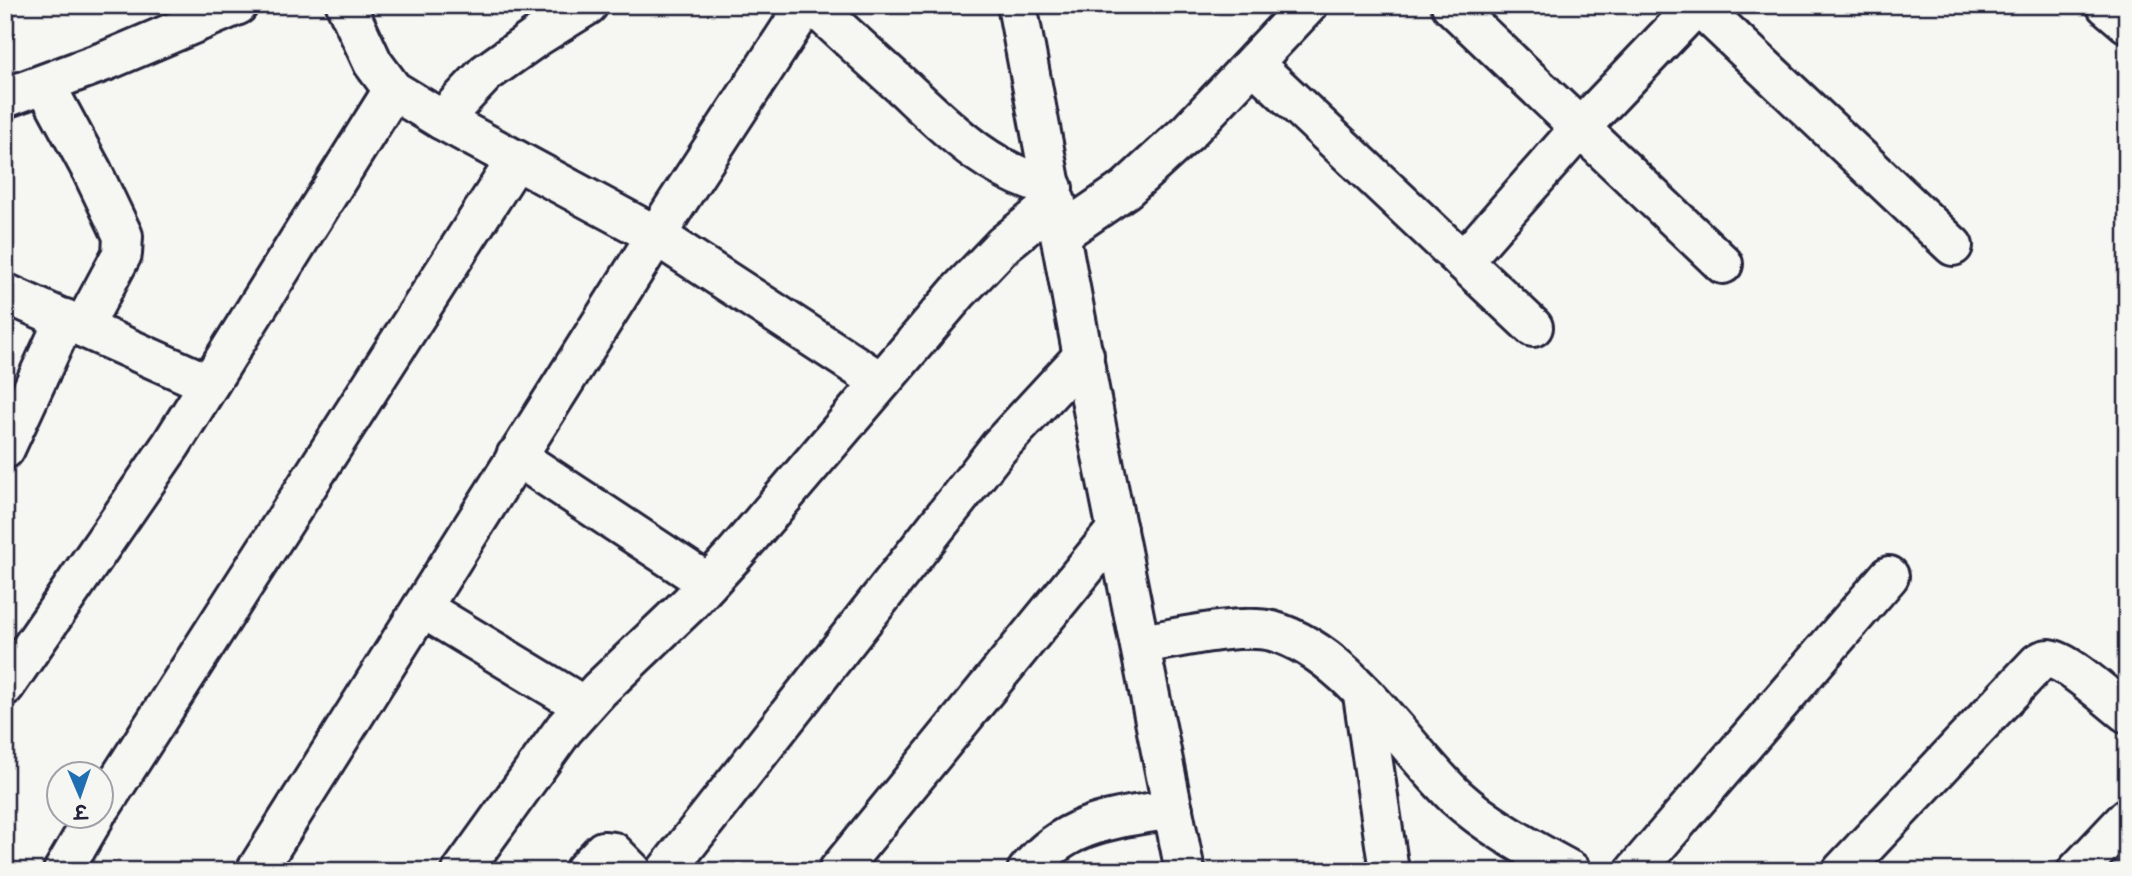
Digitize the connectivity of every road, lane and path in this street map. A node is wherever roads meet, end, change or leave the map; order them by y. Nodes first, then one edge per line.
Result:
1 (238, 5) edge
2 (346, 5) edge
3 (588, 5) edge
4 (806, 5) edge
5 (813, 5) edge
6 (1017, 5) edge
7 (1308, 5) edge
8 (1451, 5) edge
9 (1698, 5) edge
10 (2106, 5) edge
11 (2127, 23) edge
12 (1254, 64) junction
13 (45, 84) junction
14 (393, 90) junction
15 (5, 99) edge
16 (442, 120) junction
17 (1580, 128) junction
18 (516, 160) junction
19 (1057, 208) junction
20 (657, 236) junction
21 (1954, 246) dead end
22 (1463, 261) junction
23 (1723, 264) dead end
24 (5, 293) edge
25 (74, 323) junction
26 (1533, 327) dead end
27 (1084, 355) junction
28 (881, 382) junction
29 (209, 384) junction
30 (5, 449) edge
31 (516, 456) junction
32 (1117, 529) junction
33 (1889, 576) dead end
34 (708, 583) junction
35 (422, 608) junction
36 (1140, 644) junction
37 (5, 686) edge
38 (1363, 695) junction
39 (584, 706) junction
40 (2127, 713) edge
41 (116, 784) edge
42 (1173, 809) junction
43 (2127, 818) edge
44 (87, 830) edge
45 (63, 871) edge
46 (257, 871) edge
47 (462, 871) edge
48 (584, 871) edge
49 (632, 871) edge
50 (666, 871) edge
51 (838, 871) edge
52 (1027, 871) edge
53 (1185, 871) edge
54 (1389, 871) edge
55 (1571, 871) edge
56 (1635, 871) edge
57 (1842, 871) edge
58 (2077, 871) edge

1 - 13 street
2 - 14 street
3 - 16 street
4 - 20 street
5 - 19 street
6 - 19 street
7 - 12 street
8 - 17 street
9 - 17 street
9 - 21 street
10 - 11 street
12 - 19 street
12 - 22 street
13 - 15 street
13 - 25 street
14 - 16 street
14 - 29 street
16 - 18 street
17 - 22 street
17 - 23 street
18 - 20 street
18 - 41 street
19 - 27 street
19 - 28 street
20 - 28 street
20 - 31 street
22 - 26 street
24 - 25 street
25 - 29 street
25 - 30 street
27 - 32 street
27 - 50 street
28 - 34 street
29 - 37 street
31 - 34 street
31 - 35 street
32 - 36 street
32 - 51 street
33 - 56 street
34 - 39 street
35 - 39 street
35 - 46 street
36 - 38 street
36 - 42 street
38 - 54 street
38 - 55 street
39 - 47 street
40 - 57 street
42 - 52 street
42 - 53 street
43 - 58 street
44 - 45 street
48 - 49 street

